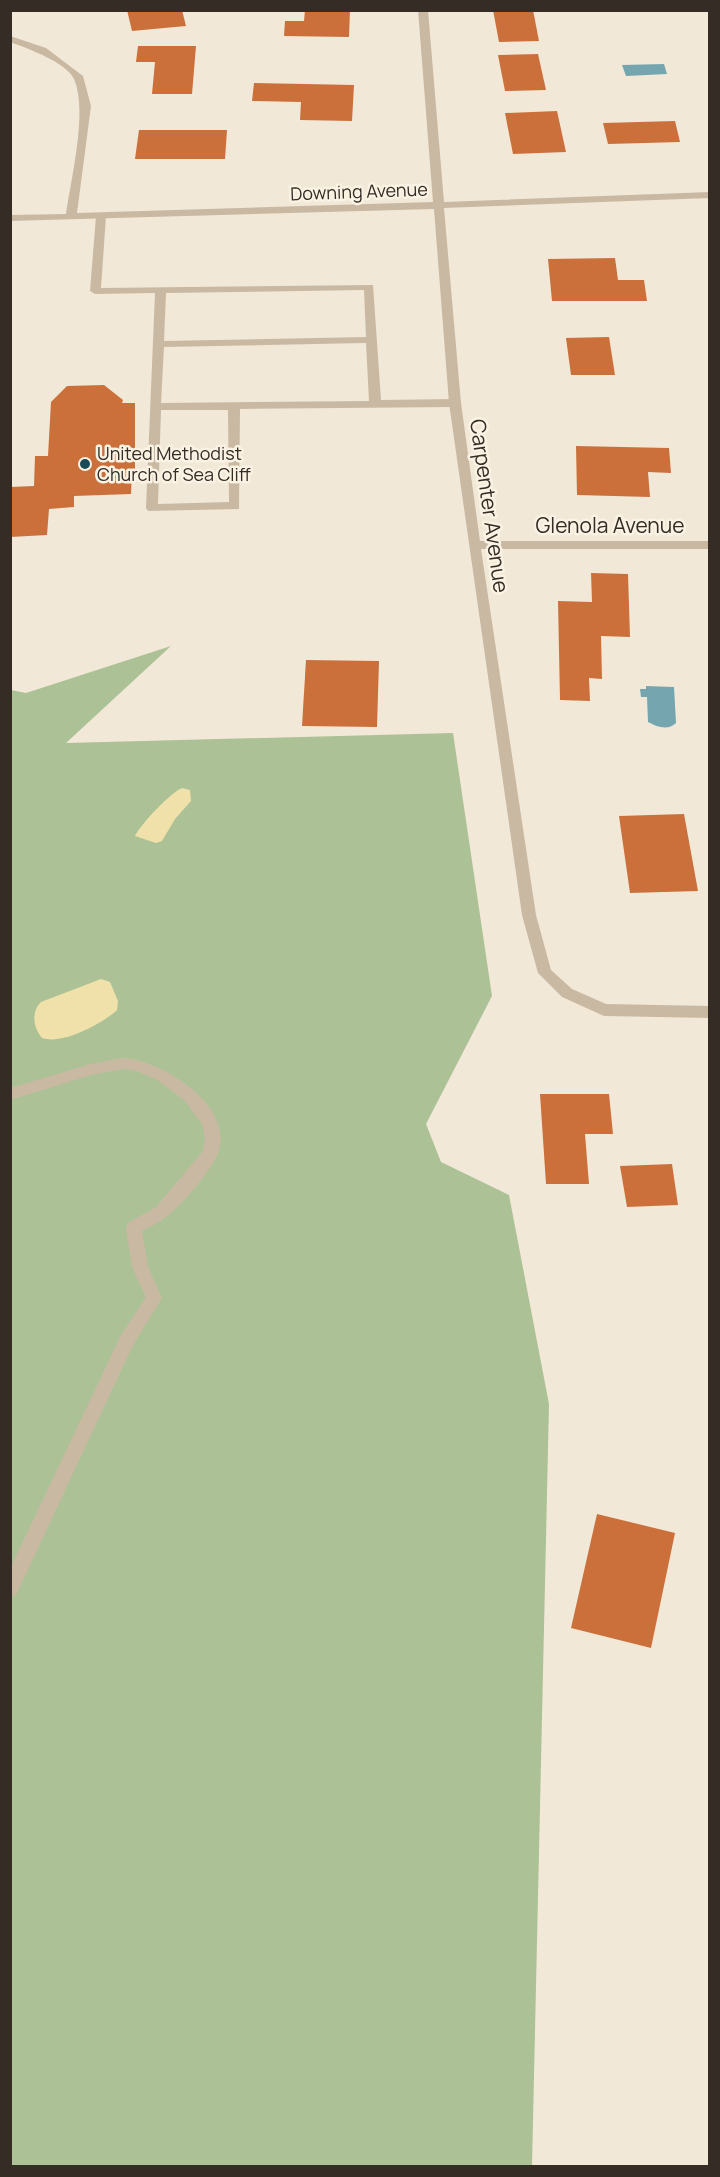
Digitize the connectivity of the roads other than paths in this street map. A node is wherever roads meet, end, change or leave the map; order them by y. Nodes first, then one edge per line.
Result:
1 (423, 10) edge
2 (10, 39) edge
3 (710, 195) edge
4 (439, 205) junction
5 (71, 216) junction
6 (101, 216) junction
7 (10, 218) edge
8 (161, 290) junction
9 (372, 340) junction
10 (159, 344) junction
11 (455, 403) junction
12 (375, 404) junction
13 (234, 406) junction
14 (155, 407) junction
15 (474, 545) junction
16 (710, 546) edge
17 (710, 1012) edge
18 (10, 1094) edge
19 (10, 1589) edge

1 - 4 street, Carpenter Avenue
2 - 5 street
3 - 4 street, Downing Avenue
4 - 6 street, Downing Avenue
4 - 11 street, Carpenter Avenue
5 - 6 street, Downing Avenue
5 - 7 street, Downing Avenue
6 - 8 street
8 - 9 street
8 - 10 street
9 - 10 street
9 - 12 street
10 - 14 street
11 - 12 street
11 - 15 street, Carpenter Avenue
12 - 13 street
13 - 14 street
13 - 14 street
15 - 16 street, Glenola Avenue
15 - 17 street, Carpenter Avenue
18 - 19 street

